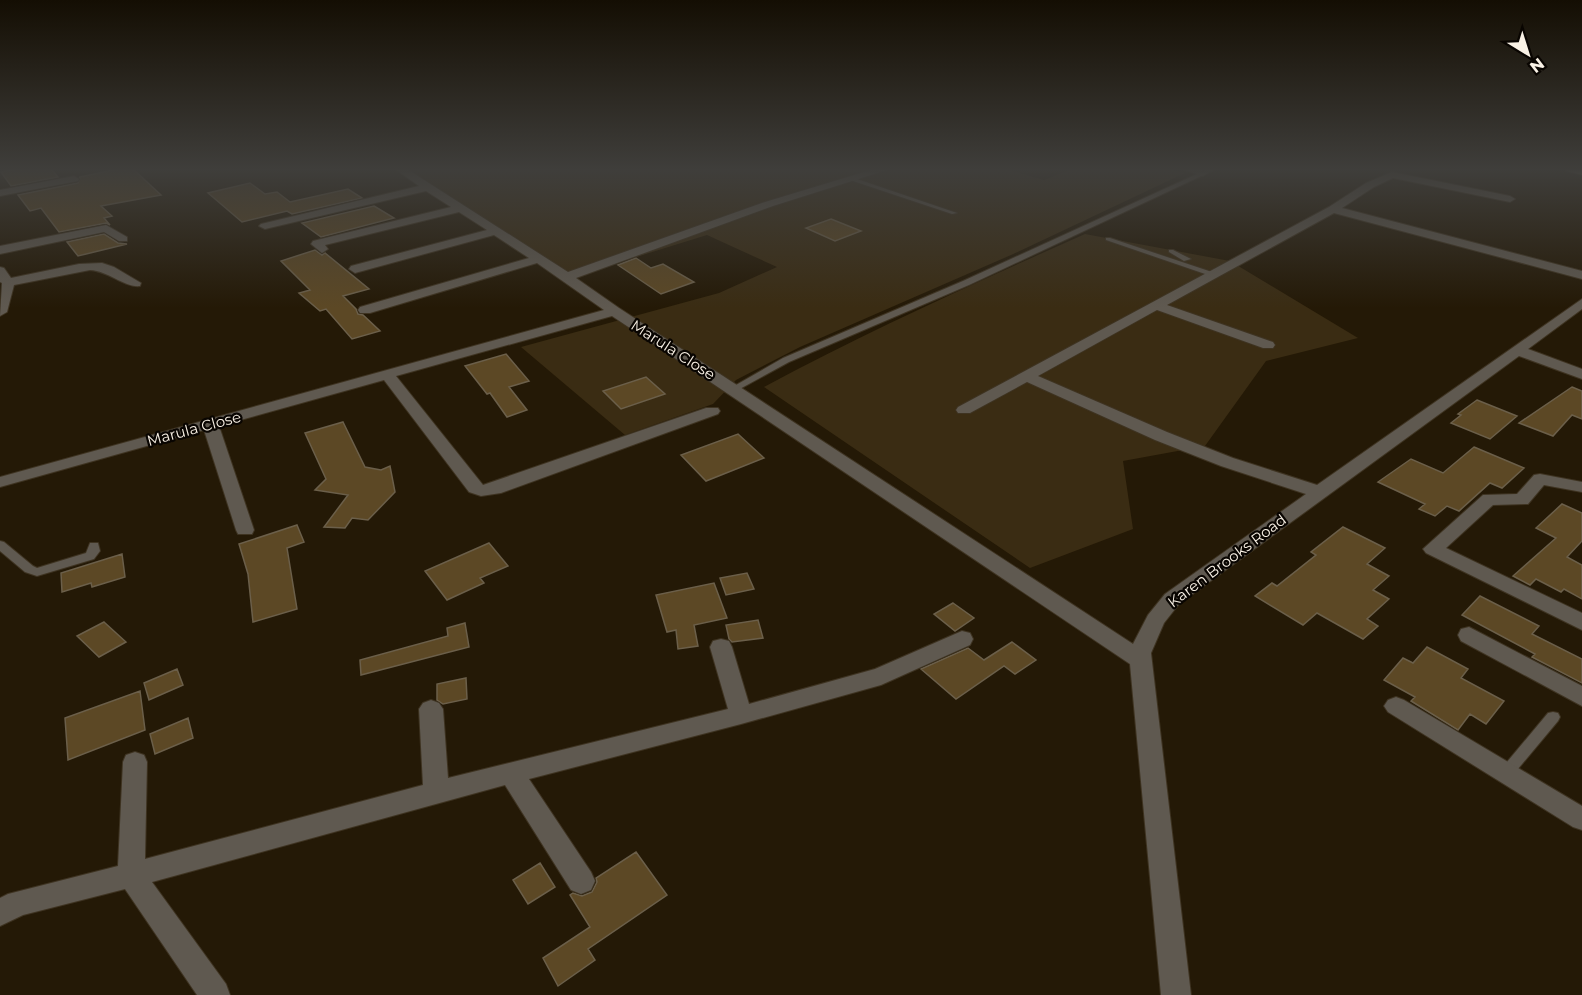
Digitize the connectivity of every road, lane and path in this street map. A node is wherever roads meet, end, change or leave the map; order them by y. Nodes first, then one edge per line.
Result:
1 (310, 215) edge
2 (430, 215) edge
3 (472, 215) edge
4 (737, 215) edge
5 (1112, 215) edge
6 (1320, 215) edge
7 (1356, 215) edge
8 (266, 226) dead end
9 (496, 231) junction
10 (119, 237) dead end
11 (1108, 239) dead end
12 (322, 249) dead end
13 (0, 250) edge
14 (1171, 251) dead end
15 (539, 259) junction
16 (355, 269) dead end
17 (1218, 272) junction
18 (1582, 275) edge
19 (4, 276) edge
20 (567, 277) junction
21 (135, 283) dead end
22 (1582, 303) edge
23 (1156, 305) junction
24 (365, 310) dead end
25 (614, 311) junction
26 (0, 312) edge
27 (1268, 345) dead end
28 (1517, 350) junction
29 (387, 374) junction
30 (1582, 374) edge
31 (1027, 376) junction
32 (733, 389) junction
33 (964, 410) dead end
34 (712, 411) dead end
35 (210, 424) junction
36 (0, 482) edge
37 (1582, 488) edge
38 (1319, 492) junction
39 (245, 530) dead end
40 (0, 544) edge
41 (93, 546) dead end
42 (1582, 622) edge
43 (1469, 635) dead end
44 (962, 639) dead end
45 (721, 647) dead end
46 (1141, 660) junction
47 (1582, 697) edge
48 (1396, 706) dead end
49 (431, 709) dead end
50 (741, 716) junction
51 (1553, 717) dead end
52 (135, 762) dead end
53 (1507, 772) junction
54 (512, 774) junction
55 (436, 792) junction
56 (1582, 819) edge
57 (131, 875) junction
58 (580, 881) dead end
59 (0, 913) edge
60 (215, 995) edge
61 (1176, 995) edge

1 - 8 street
2 - 12 street
3 - 9 street, Marula Close
4 - 20 street
5 - 32 lane
6 - 17 street
7 - 18 street
9 - 15 street, Marula Close
9 - 16 street
10 - 13 street
11 - 17 lane
14 - 17 lane
15 - 20 street, Marula Close
15 - 24 street
17 - 23 street
19 - 21 street
19 - 26 street
20 - 25 street, Marula Close
22 - 28 street, Karen Brooks Road
23 - 27 street
23 - 31 street
25 - 29 street, Marula Close
25 - 32 street, Marula Close
28 - 30 street
28 - 38 street, Karen Brooks Road
29 - 34 street
29 - 35 street, Marula Close
31 - 33 street
31 - 38 street
32 - 46 street, Marula Close
35 - 36 street, Marula Close
35 - 39 street
37 - 42 street
38 - 46 street, Karen Brooks Road
40 - 41 lane
43 - 47 street
44 - 50 street
45 - 50 street
46 - 61 street, Karen Brooks Road
48 - 53 street
49 - 55 street
50 - 54 street
51 - 53 lane
52 - 57 street
53 - 56 street
54 - 55 street
54 - 58 street
55 - 57 street
57 - 59 street
57 - 60 street

